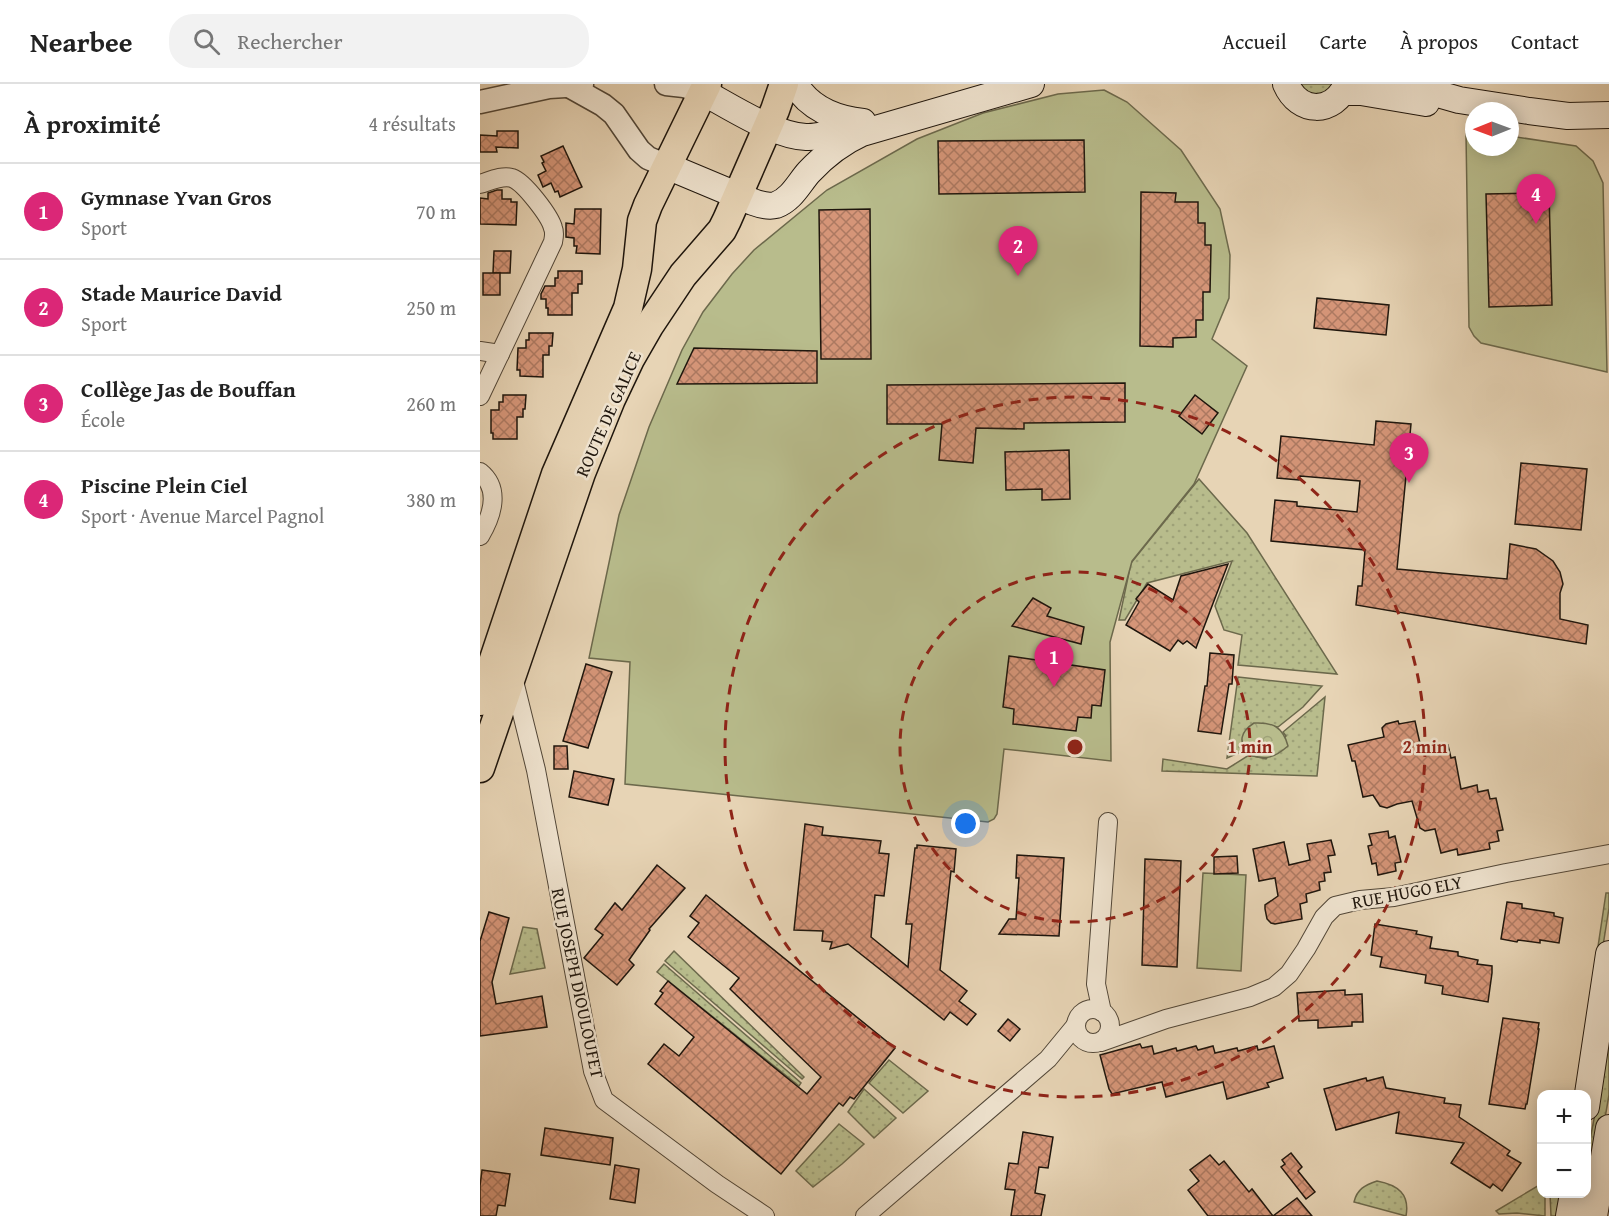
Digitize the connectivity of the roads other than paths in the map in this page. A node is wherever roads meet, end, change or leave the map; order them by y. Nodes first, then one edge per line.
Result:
1 (666, 84) edge
2 (784, 84) edge
3 (795, 84) edge
4 (1004, 84) edge
5 (1031, 84) edge
6 (1284, 84) edge
7 (1403, 84) edge
8 (578, 85) edge
9 (706, 88) edge
10 (1345, 88) edge
11 (480, 102) edge
12 (1465, 109) edge
13 (1609, 116) edge
14 (1519, 117) edge
15 (863, 122) junction
16 (768, 126) junction
17 (1609, 127) edge
18 (667, 166) junction
19 (480, 184) edge
20 (739, 197) junction
21 (480, 351) edge
22 (500, 354) junction
23 (480, 396) edge
24 (480, 472) edge
25 (480, 536) edge
26 (512, 672) junction
27 (480, 701) edge
28 (480, 768) edge
29 (1108, 822) dead end
30 (1609, 854) edge
31 (1609, 954) edge
32 (1093, 1017) junction
33 (1142, 1027) junction
34 (1095, 1043) junction
35 (1056, 1050) junction
36 (1589, 1090) edge
37 (1609, 1128) edge
38 (1572, 1198) edge
39 (765, 1216) edge
40 (865, 1216) edge
41 (1569, 1216) edge
42 (1594, 1216) edge

1 - 9 street
2 - 16 main road, ROUTE DE GALICE
3 - 15 main road
4 - 15 main road
5 - 20 main road
6 - 10 main road
7 - 13 main road
8 - 11 street
8 - 18 street
9 - 16 main road
9 - 18 main road, ROUTE DE GALICE
10 - 12 main road
14 - 17 main road
15 - 16 main road
16 - 20 main road, ROUTE DE GALICE
18 - 20 main road
18 - 27 main road, ROUTE DE GALICE
19 - 22 street
20 - 26 main road, ROUTE DE GALICE
21 - 22 street
22 - 23 street
24 - 25 street
26 - 28 main road, ROUTE DE GALICE
26 - 39 street, RUE JOSEPH DIOULOUFET
29 - 32 street
30 - 33 street, RUE HUGO ELY
31 - 36 main road
32 - 33 street, RUE HUGO ELY
32 - 34 street
32 - 34 street
32 - 35 street
33 - 34 street, RUE HUGO ELY
34 - 35 street, RUE HUGO ELY
35 - 40 street
37 - 42 main road
38 - 41 main road

